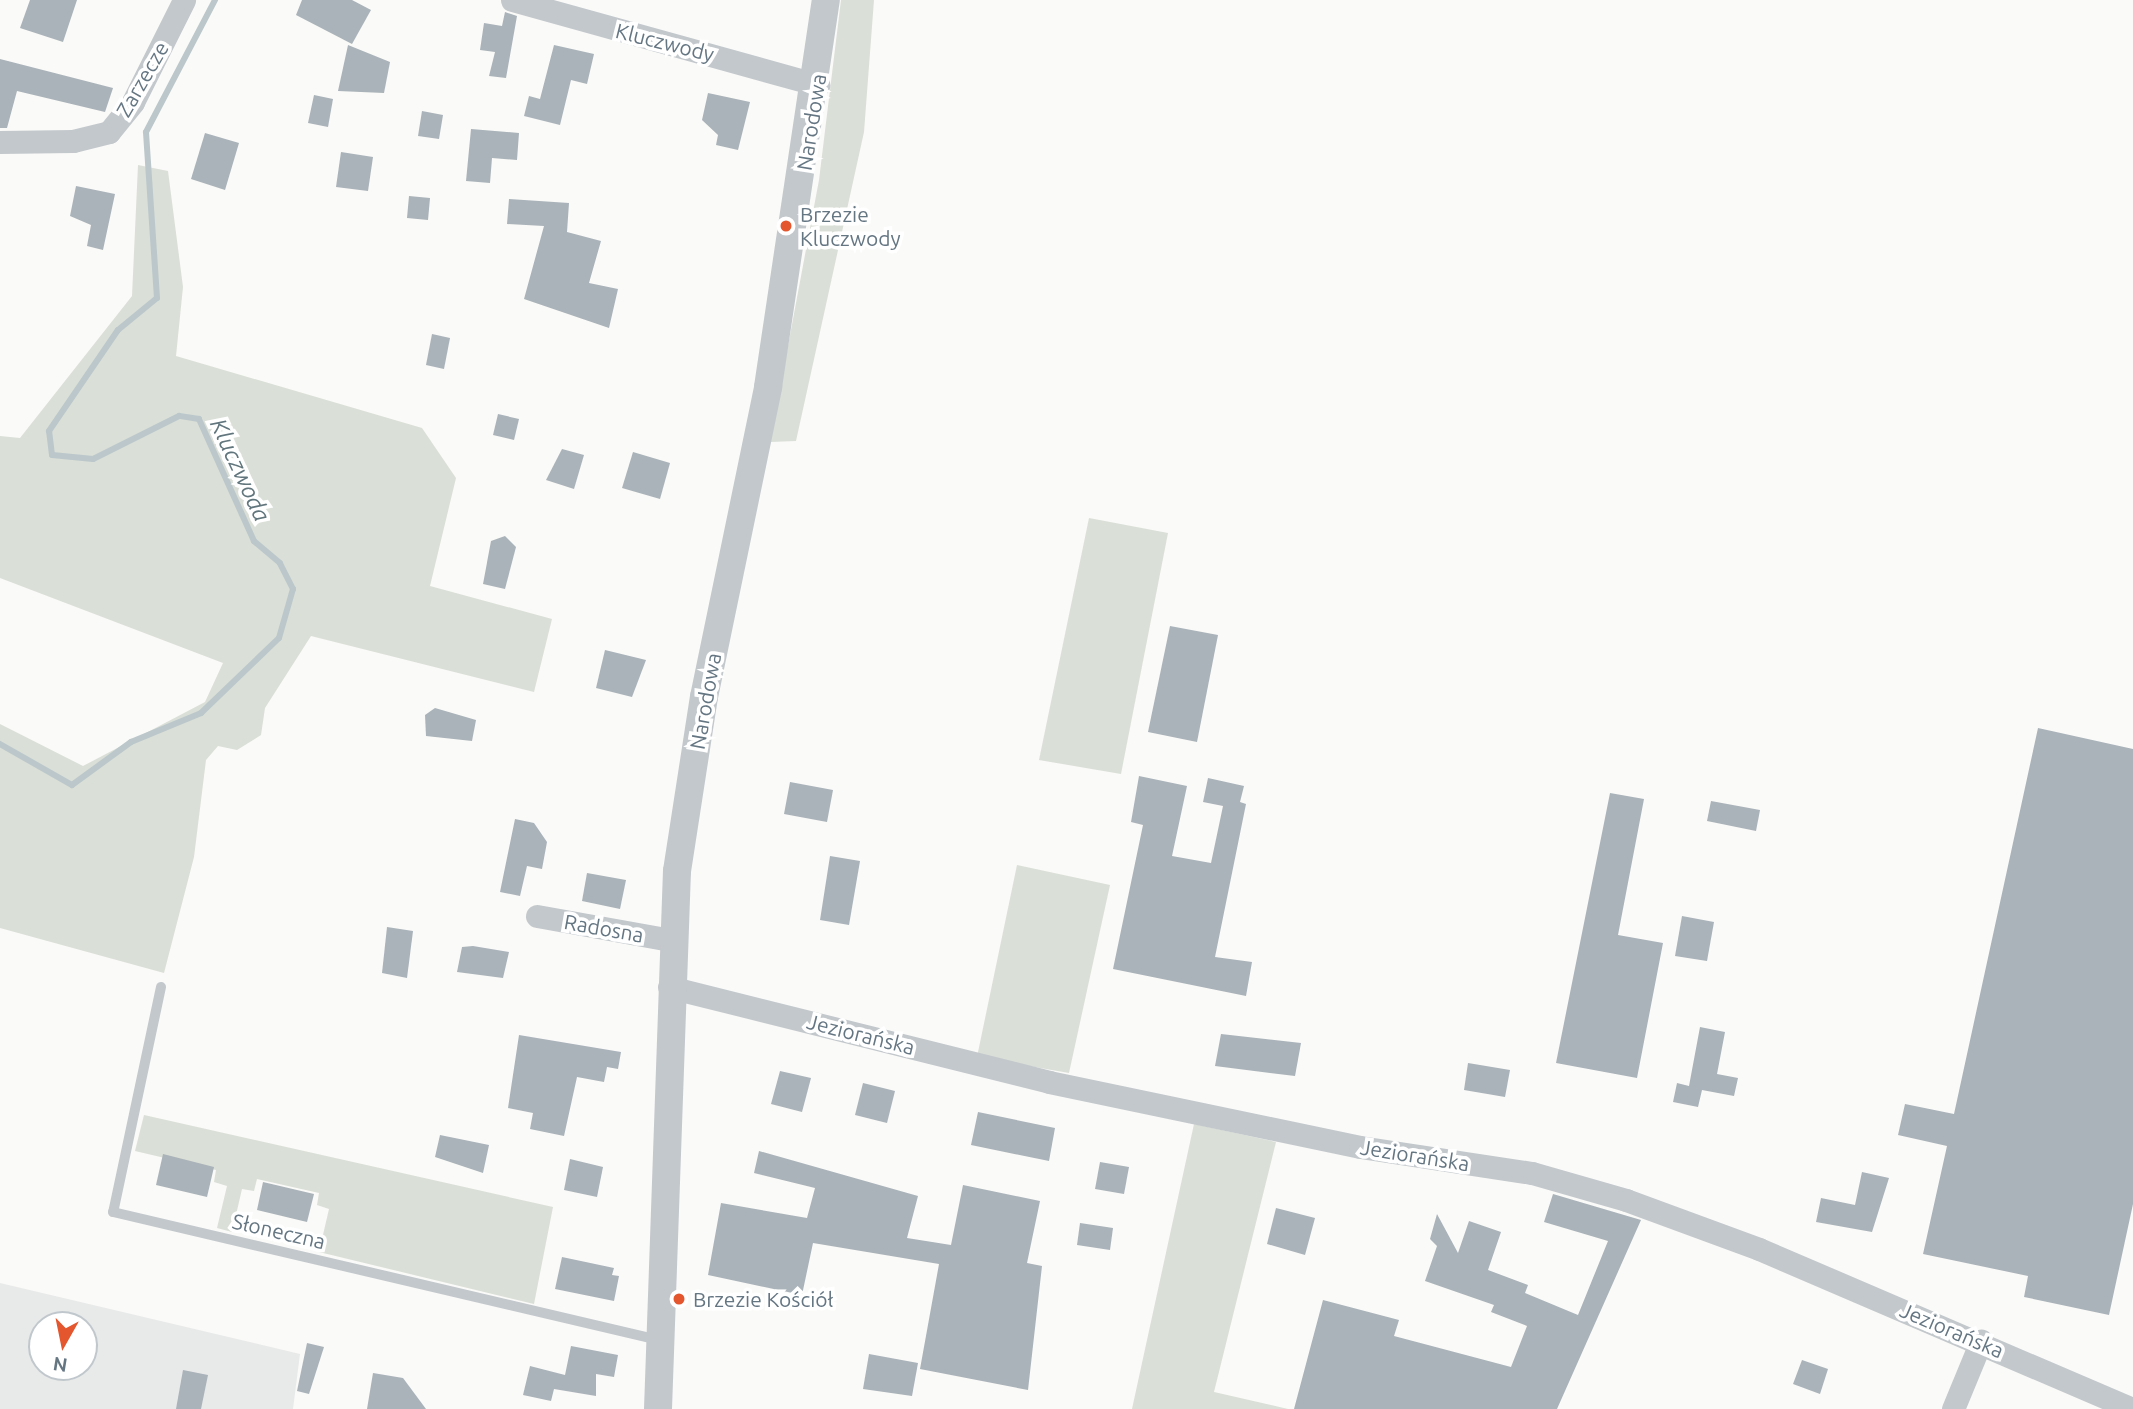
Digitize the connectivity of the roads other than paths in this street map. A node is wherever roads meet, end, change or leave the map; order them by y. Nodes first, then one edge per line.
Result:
1 (184, 0) edge
2 (512, 0) edge
3 (826, 0) edge
4 (818, 85) junction
5 (0, 142) edge
6 (537, 916) dead end
7 (670, 940) junction
8 (161, 987) dead end
9 (669, 987) junction
10 (659, 1340) junction
11 (1980, 1342) junction
12 (658, 1409) edge
13 (1953, 1409) edge
14 (2133, 1409) edge

1 - 5 street, Zarzecze
2 - 4 street, Kluczwody
3 - 4 street, Narodowa
4 - 7 street, Narodowa
6 - 7 street, Radosna
7 - 9 street, Narodowa
8 - 10 lane, Słoneczna
9 - 10 street, Narodowa
9 - 11 street, Jeziorańska
10 - 12 street, Narodowa
11 - 13 street
11 - 14 street, Jeziorańska

